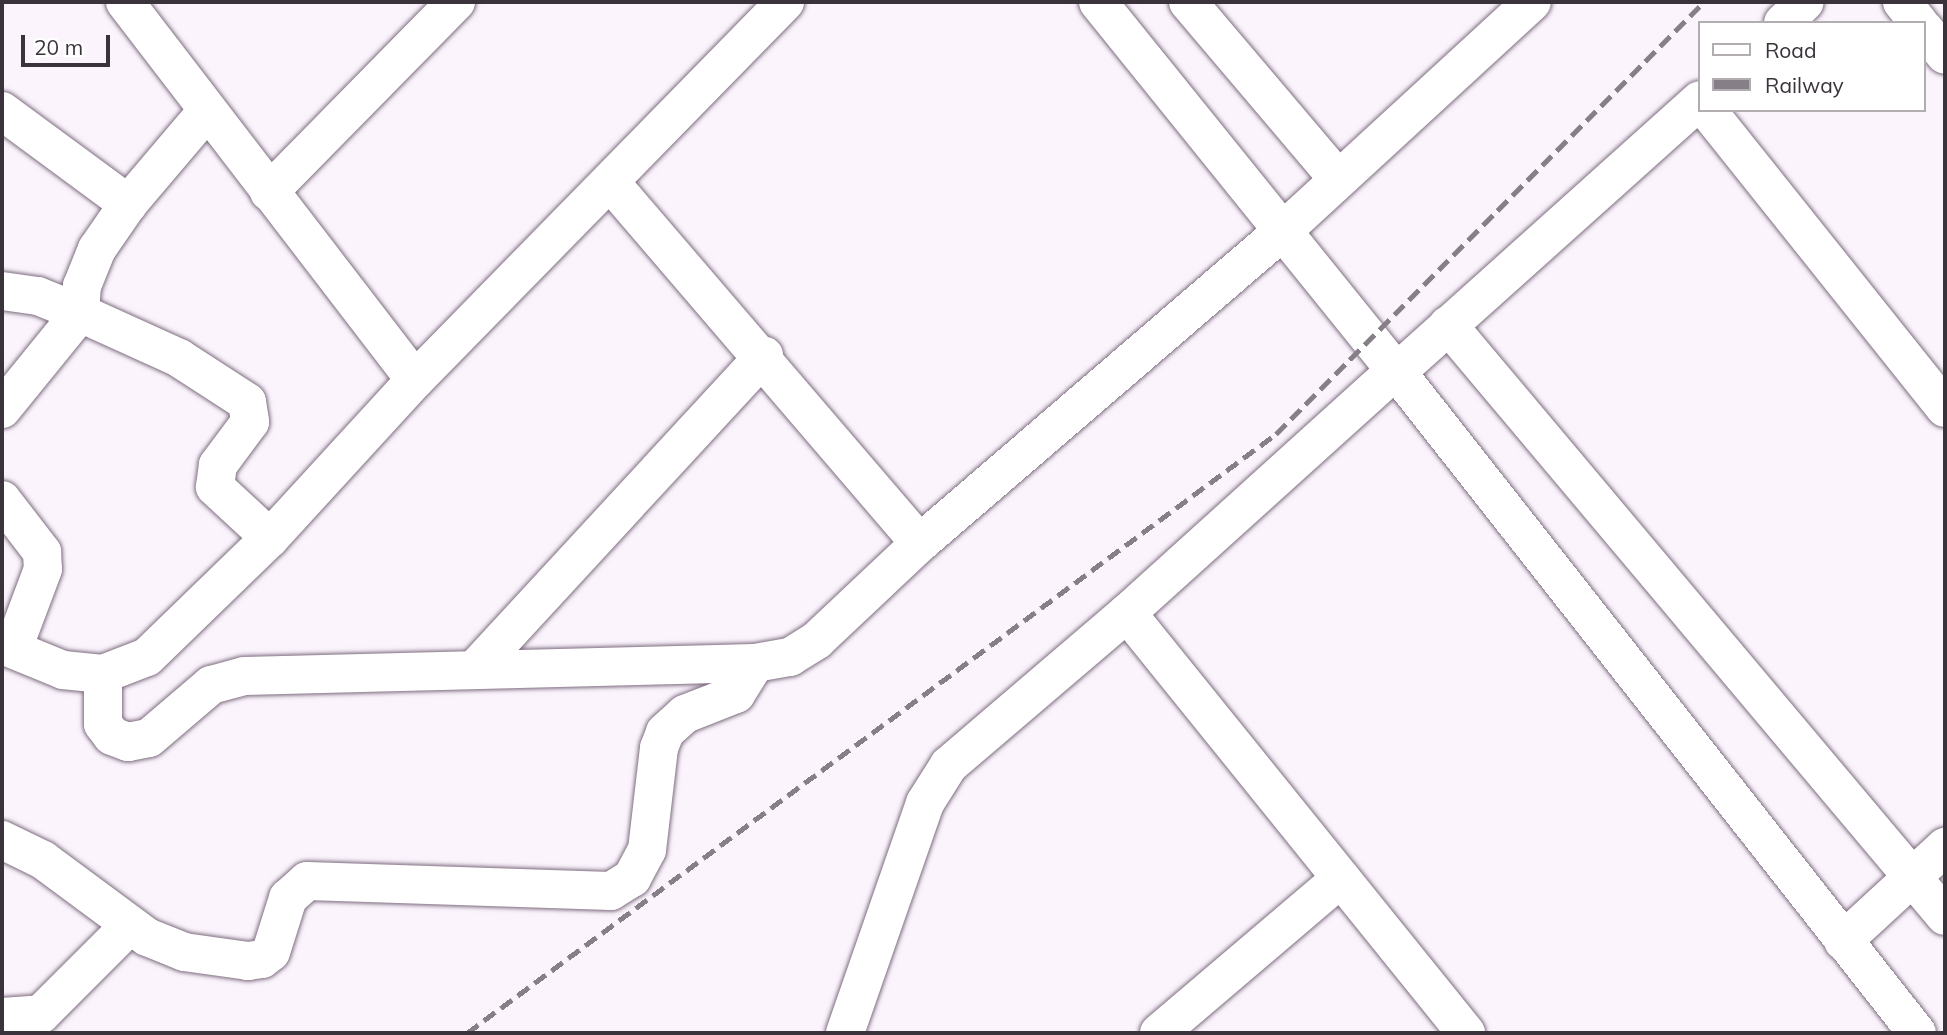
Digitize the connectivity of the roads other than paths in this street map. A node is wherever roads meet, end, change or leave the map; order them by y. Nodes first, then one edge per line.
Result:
1 (125, 2) edge
2 (785, 2) edge
3 (1097, 2) edge
4 (1188, 2) edge
5 (1532, 2) edge
6 (1805, 2) edge
7 (1902, 2) edge
8 (433, 10) edge
9 (1785, 21) edge
10 (1917, 21) edge
11 (1926, 31) edge
12 (1945, 55) edge
13 (1699, 102) edge
14 (2, 111) edge
15 (207, 111) junction
16 (1709, 112) edge
17 (1338, 179) junction
18 (611, 183) junction
19 (269, 192) junction
20 (128, 204) junction
21 (1283, 231) junction
22 (2, 291) edge
23 (80, 313) junction
24 (1448, 325) junction
25 (764, 356) junction
26 (1397, 371) junction
27 (415, 380) junction
28 (1945, 408) edge
29 (2, 409) edge
30 (2, 500) edge
31 (270, 538) junction
32 (920, 543) junction
33 (1127, 613) junction
34 (7, 647) edge
35 (755, 663) junction
36 (477, 668) junction
37 (103, 674) junction
38 (2, 840) edge
39 (1945, 847) edge
40 (1341, 878) junction
41 (1913, 878) junction
42 (1945, 916) edge
43 (129, 926) junction
44 (1843, 941) junction
45 (2, 1017) edge
46 (845, 1033) edge
47 (1159, 1033) edge
48 (1466, 1033) edge
49 (1917, 1033) edge

1 - 15 street
2 - 18 street
3 - 21 street
4 - 17 street
5 - 17 street
6 - 9 street
7 - 10 street
8 - 19 street
11 - 12 street
13 - 24 street
14 - 20 street
15 - 19 street
15 - 20 street
16 - 28 street
17 - 21 street
18 - 25 street
18 - 27 street
19 - 27 street
20 - 23 street
21 - 26 street
21 - 32 street
22 - 23 street
23 - 29 street
23 - 31 street
24 - 26 street
24 - 41 street
25 - 32 street
25 - 36 street
26 - 33 street
26 - 44 street
27 - 31 street
30 - 34 street
31 - 37 street
32 - 35 street
33 - 40 street
33 - 46 street
34 - 37 street
35 - 36 street
35 - 43 street
36 - 37 street
38 - 43 street
39 - 41 street
40 - 47 street
40 - 48 street
41 - 42 street
41 - 44 street
43 - 45 street
44 - 49 street

